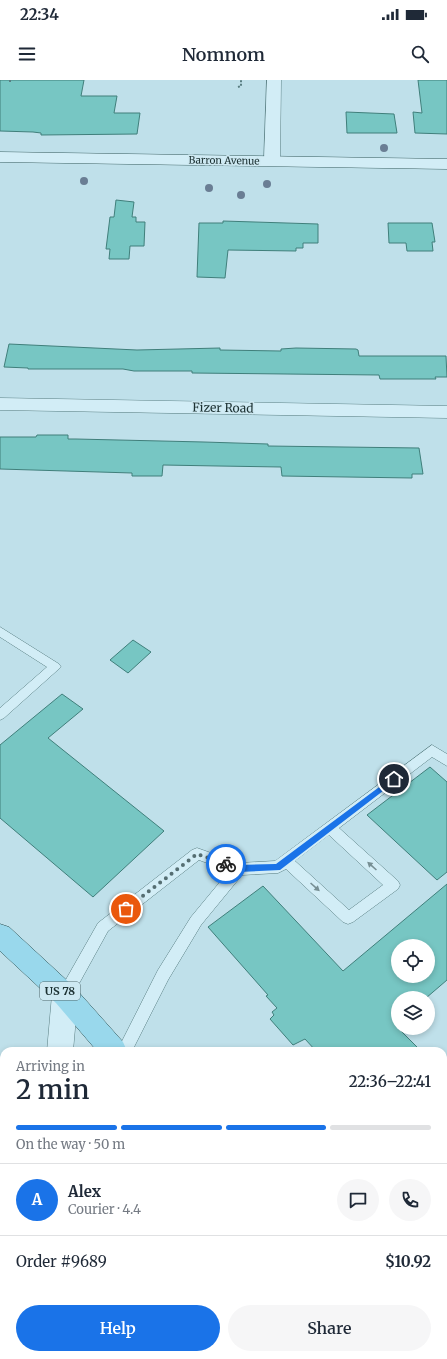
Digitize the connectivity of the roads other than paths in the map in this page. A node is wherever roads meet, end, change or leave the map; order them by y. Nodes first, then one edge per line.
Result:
1 (274, 80) edge
2 (0, 157) edge
3 (272, 161) junction
4 (447, 164) edge
5 (0, 404) edge
6 (447, 412) edge
7 (0, 631) edge
8 (0, 715) edge
9 (447, 761) edge
10 (330, 828) junction
11 (286, 861) junction
12 (239, 869) junction
13 (0, 935) edge
14 (65, 995) junction
15 (60, 1047) edge
16 (110, 1047) edge
17 (126, 1047) edge

1 - 3 street
2 - 3 street, Barron Avenue
3 - 4 street, Barron Avenue
5 - 6 street, Fizer Road
7 - 8 lane
9 - 10 lane
10 - 11 lane
11 -> 10 lane
11 - 12 lane
12 - 14 lane
12 - 17 lane
13 - 14 main road, US 78
14 - 15 street
14 - 16 main road, US 78

